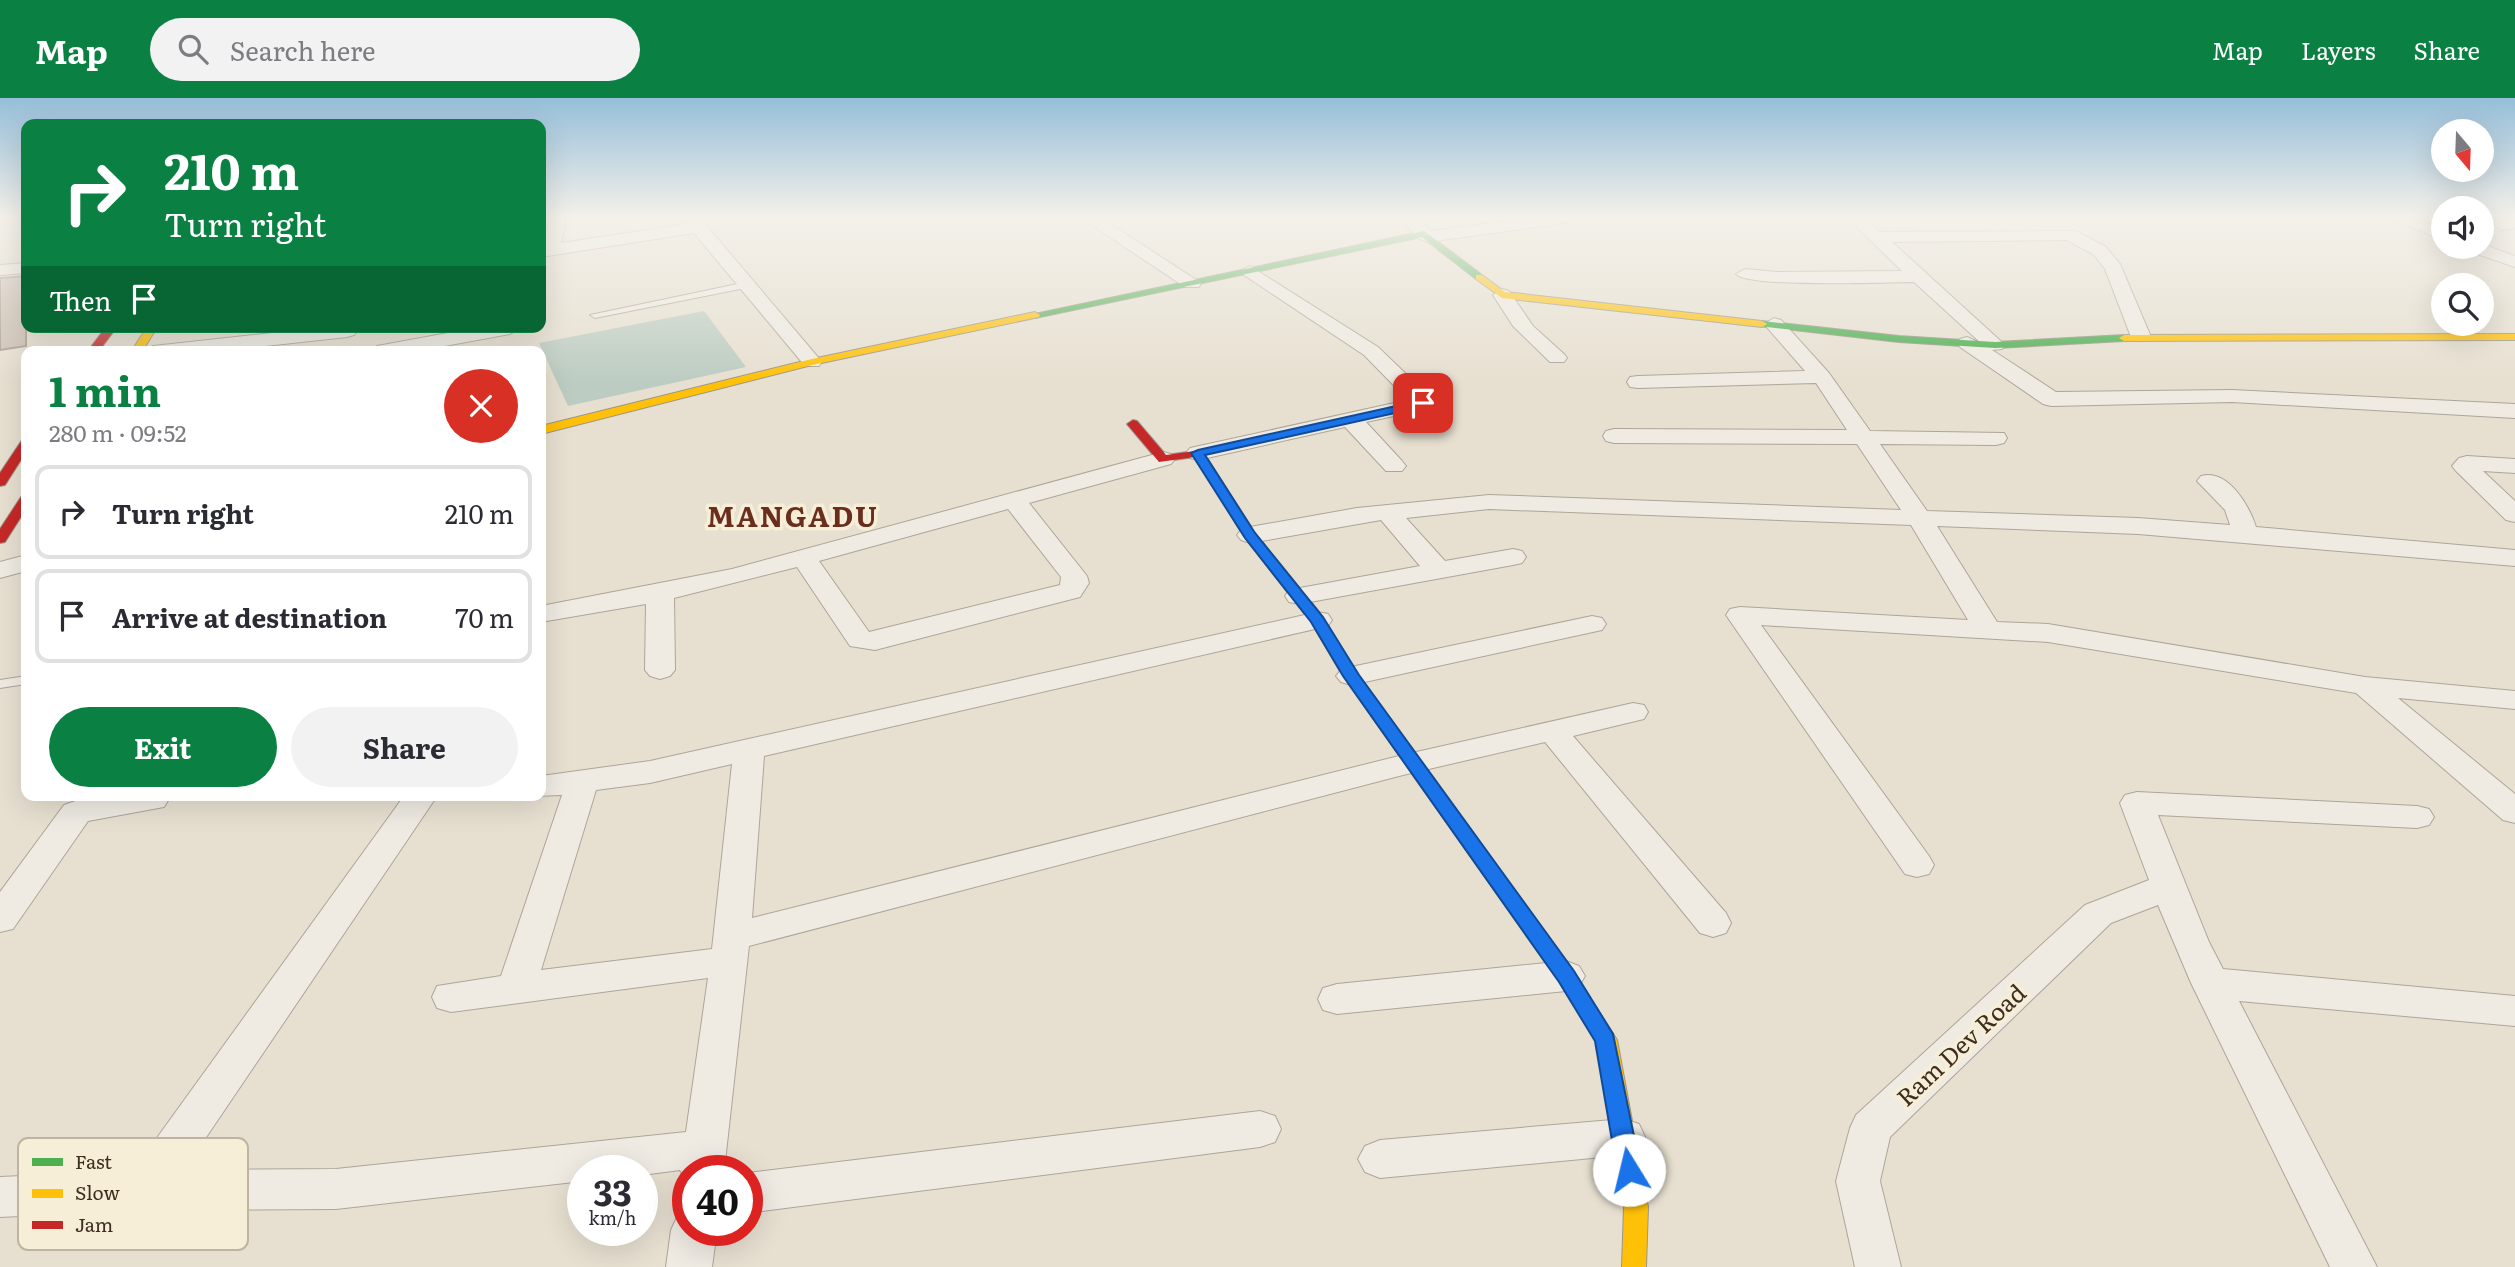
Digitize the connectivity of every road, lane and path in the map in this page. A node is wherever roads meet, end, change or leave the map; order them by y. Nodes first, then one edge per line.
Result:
1 (736, 273) edge
2 (1175, 273) edge
3 (1242, 273) edge
4 (1252, 273) edge
5 (1474, 273) edge
6 (1916, 273) edge
7 (2116, 273) edge
8 (1745, 274) dead end
9 (1920, 276) junction
10 (1192, 283) junction
11 (747, 285) junction
12 (1502, 295) junction
13 (595, 315) dead end
14 (1774, 324) junction
15 (314, 333) edge
16 (482, 333) edge
17 (2141, 337) junction
18 (2509, 340) edge
19 (1967, 343) junction
20 (1995, 345) junction
21 (204, 346) edge
22 (410, 346) edge
23 (1558, 358) dead end
24 (812, 362) junction
25 (1822, 377) junction
26 (1638, 383) dead end
27 (2515, 411) edge
28 (1350, 419) junction
29 (1133, 424) dead end
30 (546, 429) edge
31 (1614, 436) dead end
32 (1864, 436) junction
33 (1996, 438) dead end
34 (21, 450) edge
35 (1198, 453) junction
36 (1163, 459) junction
37 (1394, 466) dead end
38 (2515, 466) edge
39 (2209, 481) dead end
40 (0, 482) edge
41 (1013, 499) junction
42 (21, 508) edge
43 (1387, 512) junction
44 (2515, 515) edge
45 (1919, 518) junction
46 (2246, 534) junction
47 (1250, 535) junction
48 (0, 539) edge
49 (1513, 557) dead end
50 (804, 558) junction
51 (2515, 558) edge
52 (21, 564) edge
53 (0, 570) edge
54 (1439, 571) junction
55 (660, 593) junction
56 (1299, 596) junction
57 (546, 613) edge
58 (1318, 620) junction
59 (1592, 624) dead end
60 (1987, 628) junction
61 (660, 670) dead end
62 (1351, 676) junction
63 (21, 681) edge
64 (0, 684) edge
65 (2365, 686) junction
66 (2515, 700) edge
67 (1633, 712) dead end
68 (1552, 731) junction
69 (749, 750) junction
70 (1413, 762) junction
71 (583, 781) junction
72 (546, 786) edge
73 (137, 801) edge
74 (417, 801) edge
75 (2515, 812) edge
76 (2417, 817) dead end
77 (1917, 865) dead end
78 (2169, 886) junction
79 (0, 919) edge
80 (1713, 923) dead end
81 (730, 949) junction
82 (1566, 976) junction
83 (2210, 983) junction
84 (516, 988) junction
85 (451, 997) dead end
86 (1337, 999) dead end
87 (2515, 1011) edge
88 (1260, 1129) dead end
89 (1624, 1137) junction
90 (181, 1138) edge
91 (705, 1155) edge
92 (1380, 1159) dead end
93 (672, 1163) edge
94 (248, 1189) edge
95 (763, 1191) edge
96 (18, 1196) edge
97 (0, 1197) edge
98 (692, 1246) edge
99 (689, 1267) edge
100 (1634, 1267) edge
101 (1878, 1267) edge
102 (2354, 1267) edge

1 - 11 street
2 - 10 street
3 - 10 street
4 - 28 street
5 - 12 street
6 - 9 street
7 - 17 street
8 - 9 street
9 - 20 street
10 - 24 street
11 - 13 lane
11 - 24 street
12 - 14 street
12 - 23 street
14 - 19 street
14 - 25 street
15 - 21 street
16 - 22 street
17 - 18 street
17 - 20 street
19 - 20 street
19 - 27 street
24 - 30 street
25 - 26 street
25 - 32 street
28 - 35 street
28 - 37 street
29 - 36 street
31 - 32 street
32 - 33 street
32 - 45 street
34 - 40 street
35 - 36 street
35 - 47 street
36 - 41 street
38 - 44 street
39 - 46 street
41 - 50 street
41 - 50 street
42 - 48 street
43 - 45 street
43 - 47 street
43 - 54 street
45 - 46 street
45 - 60 street
46 - 51 street
47 - 56 street
49 - 54 street
50 - 55 street
52 - 53 street
54 - 56 street
55 - 57 street
55 - 61 street
56 - 58 street
58 - 62 street
58 - 69 street
59 - 62 street
60 - 65 street
60 - 77 street
62 - 70 street
63 - 64 lane
65 - 66 street
65 - 75 street
67 - 68 street
68 - 70 street
68 - 80 street
69 - 71 street
69 - 81 street
70 - 81 street
70 - 82 street
71 - 72 street
71 - 84 street
73 - 79 street
74 - 90 street
76 - 78 street
78 - 83 street
78 - 101 street, Ram Dev Road
81 - 84 street
81 - 91 street
82 - 86 street
82 - 89 street
83 - 87 street
83 - 102 street
84 - 85 street
88 - 95 street
89 - 92 street
89 - 100 street
93 - 94 street
96 - 97 street
98 - 99 street

